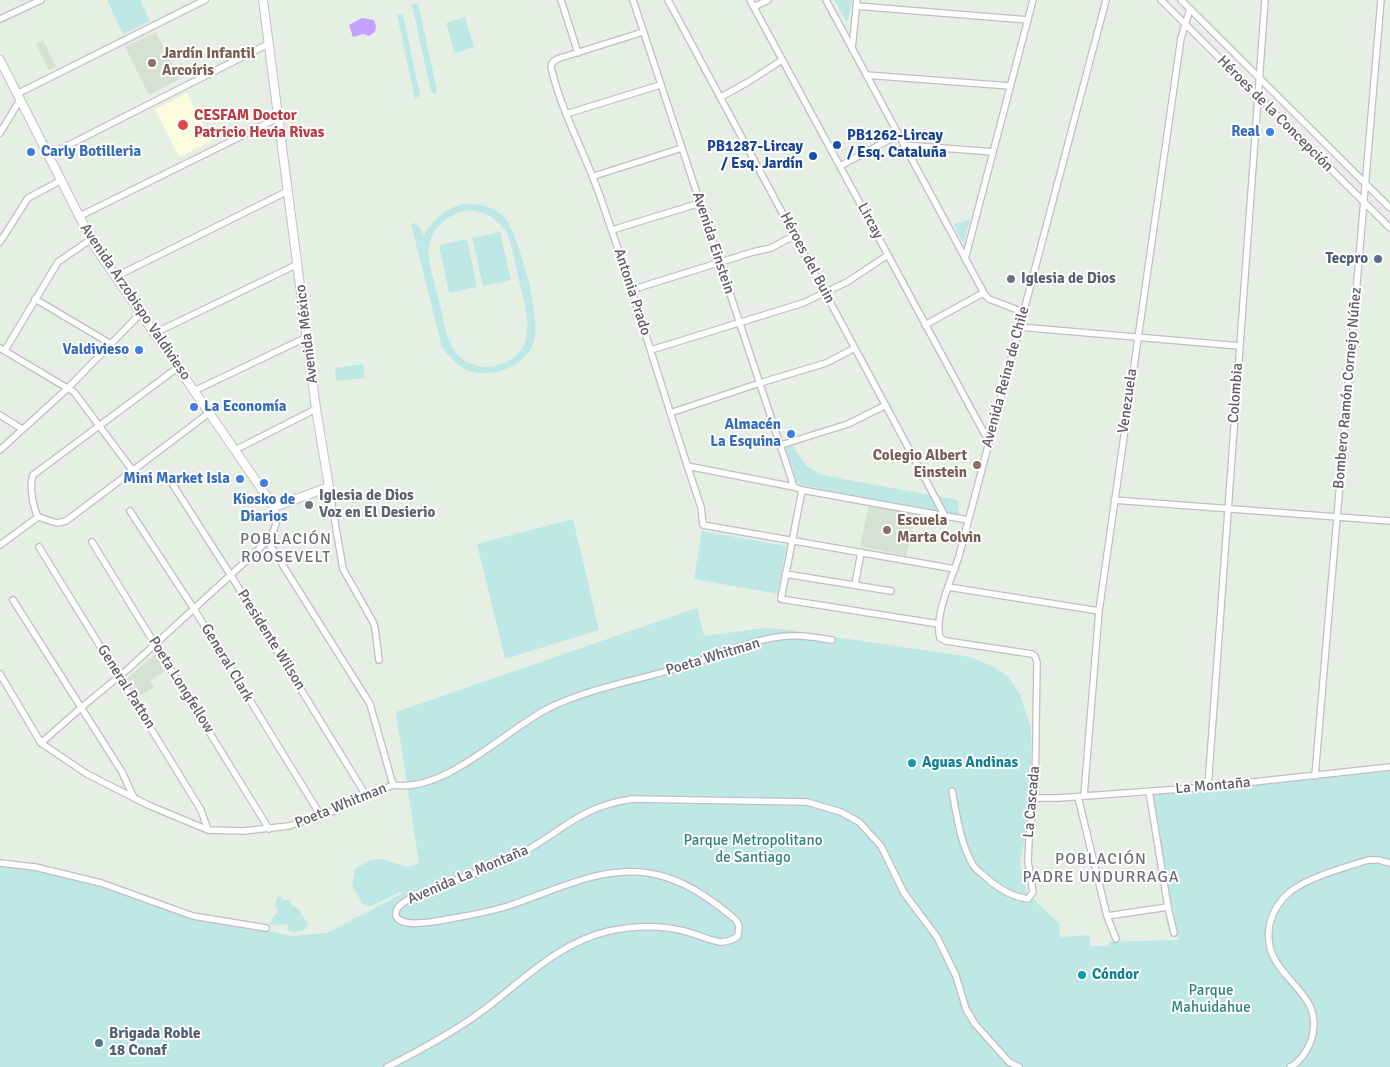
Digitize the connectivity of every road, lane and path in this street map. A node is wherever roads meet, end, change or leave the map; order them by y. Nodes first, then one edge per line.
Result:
1 (41, 0) edge
2 (205, 0) edge
3 (263, 0) edge
4 (561, 0) edge
5 (633, 0) edge
6 (668, 0) edge
7 (750, 0) edge
8 (768, 0) edge
9 (826, 0) edge
10 (1033, 0) edge
11 (1106, 0) edge
12 (1161, 0) edge
13 (1181, 0) edge
14 (1265, 0) edge
15 (1381, 0) edge
16 (857, 3) edge
17 (754, 7) junction
18 (1190, 9) junction
19 (0, 19) edge
20 (1028, 20) junction
21 (1185, 24) junction
22 (643, 32) junction
23 (268, 44) junction
24 (852, 49) junction
25 (578, 53) junction
26 (0, 60) edge
27 (782, 60) junction
28 (866, 75) junction
29 (1259, 77) junction
30 (660, 85) junction
31 (1010, 86) junction
32 (1258, 96) junction
33 (18, 97) junction
34 (720, 98) junction
35 (566, 114) junction
36 (278, 118) junction
37 (0, 132) edge
38 (898, 135) junction
39 (904, 145) junction
40 (682, 148) junction
41 (993, 152) junction
42 (47, 156) junction
43 (840, 166) junction
44 (594, 176) junction
45 (60, 181) junction
46 (1365, 184) junction
47 (288, 191) junction
48 (1364, 202) junction
49 (700, 203) junction
50 (1390, 208) edge
51 (78, 217) junction
52 (1390, 228) edge
53 (612, 230) junction
54 (795, 235) junction
55 (90, 240) junction
56 (0, 242) edge
57 (888, 255) junction
58 (965, 259) junction
59 (719, 262) junction
60 (298, 264) junction
61 (115, 277) junction
62 (631, 290) junction
63 (826, 292) junction
64 (983, 293) junction
65 (35, 299) junction
66 (1023, 312) junction
67 (140, 314) junction
68 (740, 323) junction
69 (925, 324) junction
70 (1019, 327) junction
71 (153, 334) junction
72 (307, 337) junction
73 (1138, 338) junction
74 (111, 344) junction
75 (1240, 346) junction
76 (855, 348) junction
77 (2, 349) edge
78 (651, 350) junction
79 (178, 368) junction
80 (760, 383) junction
81 (68, 388) junction
82 (194, 391) junction
83 (886, 405) junction
84 (316, 409) junction
85 (209, 413) junction
86 (670, 413) junction
87 (0, 415) edge
88 (100, 426) junction
89 (22, 429) junction
90 (989, 442) junction
91 (781, 445) junction
92 (0, 450) edge
93 (235, 450) junction
94 (687, 466) junction
95 (133, 470) junction
96 (173, 485) dead end
97 (329, 486) junction
98 (794, 487) junction
99 (802, 490) junction
100 (1114, 500) junction
101 (274, 507) junction
102 (1228, 508) junction
103 (130, 511) dead end
104 (945, 516) junction
105 (38, 517) junction
106 (1337, 517) junction
107 (968, 520) junction
108 (1390, 521) edge
109 (267, 540) junction
110 (791, 540) junction
111 (92, 542) dead end
112 (0, 545) edge
113 (39, 547) dead end
114 (861, 552) junction
115 (955, 569) junction
116 (230, 574) junction
117 (785, 574) junction
118 (855, 586) junction
119 (948, 588) junction
120 (891, 591) dead end
121 (13, 600) dead end
122 (194, 609) junction
123 (1099, 610) junction
124 (939, 624) junction
125 (940, 638) joint
126 (832, 640) dead end
127 (156, 644) junction
128 (378, 660) dead end
129 (0, 674) edge
130 (120, 676) junction
131 (82, 707) junction
132 (41, 743) junction
133 (1390, 767) edge
134 (1315, 776) junction
135 (392, 785) junction
136 (1208, 787) junction
137 (952, 791) dead end
138 (1149, 791) junction
139 (1081, 796) junction
140 (367, 797) junction
141 (134, 798) junction
142 (1035, 798) junction
143 (321, 816) junction
144 (269, 829) junction
145 (208, 830) junction
146 (0, 863) edge
147 (1390, 864) edge
148 (1168, 907) junction
149 (1107, 916) junction
150 (266, 928) dead end
151 (1174, 933) dead end
152 (1116, 939) dead end
153 (387, 1067) edge
154 (1019, 1067) edge
155 (1290, 1067) edge

1 - 19 street
2 - 33 street
3 - 23 street, Avenida México
4 - 25 street
5 - 22 street, Avenida Einstein
6 - 34 street, Héroes del Buin
7 - 17 street, Lircay
8 - 17 street
9 - 24 street
10 - 20 street
11 - 66 street, Avenida Reina de Chile
12 - 21 street, Héroes de la Concepción
13 - 18 street, Héroes de la Concepción
14 - 29 street, Colombia
15 - 46 street, Bombero Ramón Cornejo Núñez
16 - 20 street
16 - 24 street
17 - 27 street, Lircay
18 - 21 street, Venezuela
18 - 29 street, Héroes de la Concepción
20 - 31 street
21 - 32 street, Héroes de la Concepción
21 - 73 street, Venezuela
22 - 25 street
22 - 30 street, Avenida Einstein
23 - 36 street, Avenida México
23 - 42 street
24 - 28 street
25 - 35 street, Antonia Prado
26 - 33 street, Avenida Arzobispo Valdivieso
27 - 34 street
27 - 43 street, Lircay
28 - 31 street
28 - 38 street
29 - 32 street, Colombia
29 - 46 street, Héroes de la Concepción
30 - 35 street
30 - 40 street, Avenida Einstein
31 - 41 street
32 - 48 street, Héroes de la Concepción
32 - 75 street, Colombia
33 - 37 street
33 - 42 street, Avenida Arzobispo Valdivieso
34 - 54 street, Héroes del Buin
35 - 44 street, Antonia Prado
36 - 47 street, Avenida México
36 - 51 street
38 - 39 street
38 - 43 street
39 - 41 street
39 - 58 street
40 - 44 street
40 - 49 street, Avenida Einstein
41 - 58 street
42 - 45 street, Avenida Arzobispo Valdivieso
43 - 57 street, Lircay
44 - 53 street, Antonia Prado
45 - 51 street, Avenida Arzobispo Valdivieso
45 - 56 street
46 - 48 street, Bombero Ramón Cornejo Núñez
46 - 50 street, Héroes de la Concepción
47 - 60 street, Avenida México
47 - 61 street
48 - 52 street, Héroes de la Concepción
48 - 106 street, Bombero Ramón Cornejo Núñez
49 - 53 street
49 - 59 street, Avenida Einstein
51 - 55 street, Avenida Arzobispo Valdivieso
53 - 62 street, Antonia Prado
54 - 59 street
54 - 63 street, Héroes del Buin
55 - 61 street, Avenida Arzobispo Valdivieso
55 - 65 street
57 - 63 street
57 - 69 street, Lircay
58 - 64 street
59 - 62 street
59 - 68 street, Avenida Einstein
60 - 71 street
60 - 72 street, Avenida México
61 - 67 street, Avenida Arzobispo Valdivieso
62 - 78 street, Antonia Prado
63 - 68 street
63 - 76 street, Héroes del Buin
64 - 66 street
64 - 69 street
65 - 74 street
65 - 77 street
66 - 70 street, Avenida Reina de Chile
67 - 71 street, Avenida Arzobispo Valdivieso
67 - 74 street
68 - 78 street
68 - 80 street, Avenida Einstein
69 - 90 street, Lircay
70 - 73 street
70 - 90 street, Avenida Reina de Chile
71 - 79 street, Avenida Arzobispo Valdivieso
72 - 82 street
72 - 84 street, Avenida México
73 - 75 street
73 - 100 street, Venezuela
74 - 81 street
75 - 102 street, Colombia
76 - 80 street
76 - 83 street, Héroes del Buin
77 - 81 street
78 - 86 street, Antonia Prado
79 - 82 street, Avenida Arzobispo Valdivieso
79 - 88 street
80 - 86 street
80 - 91 street, Avenida Einstein
81 - 88 street
81 - 89 street
82 - 85 street, Avenida Arzobispo Valdivieso
83 - 91 street
83 - 104 street, Héroes del Buin
84 - 93 street
84 - 97 street, Avenida México
85 - 93 street, Avenida Arzobispo Valdivieso
85 - 95 street
86 - 94 street, Antonia Prado
87 - 89 street
88 - 95 street
88 - 105 street
89 - 92 street
90 - 107 street, Avenida Reina de Chile
91 - 98 street, Avenida Einstein
93 - 101 street, Avenida Arzobispo Valdivieso
94 - 98 street
94 - 110 street, Antonia Prado
95 - 105 street
96 - 116 street, Presidente Wilson
97 - 101 street
97 - 128 street, Avenida México
98 - 99 street
99 - 104 street
99 - 110 street
100 - 102 street
100 - 123 street, Venezuela
101 - 109 street
102 - 106 street
102 - 136 street, Colombia
103 - 122 street, General Clark
104 - 107 street
105 - 112 street
106 - 108 street
106 - 134 street, Bombero Ramón Cornejo Núñez
107 - 115 street, Avenida Reina de Chile
109 - 116 street
109 - 135 street
110 - 114 street
110 - 117 street
111 - 127 street, Poeta Longfellow
113 - 130 street, General Patton
114 - 115 street
114 - 118 street
115 - 119 street, Avenida Reina de Chile
116 - 122 street
116 - 140 street, Presidente Wilson
117 - 118 street
117 - 124 street
118 - 120 street
119 - 123 street
119 - 124 street, Avenida Reina de Chile
121 - 131 street
122 - 127 street
122 - 143 street, General Clark
123 - 139 street, Venezuela
124 - 125 street, Avenida Reina de Chile
125 - 142 street, La Cascada
126 - 135 street, Poeta Whitman
127 - 130 street
127 - 144 street, Poeta Longfellow
129 - 132 street, Poeta Whitman
130 - 131 street
130 - 145 street, General Patton
131 - 132 street
131 - 141 street
132 - 141 street, Poeta Whitman
133 - 134 street, La Montaña
134 - 136 street, La Montaña
135 - 140 street, Poeta Whitman
136 - 138 street, La Montaña
137 - 142 street, La Cascada
138 - 139 street, La Montaña
138 - 148 street
139 - 142 street, La Montaña
139 - 149 street, Venezuela
140 - 143 street, Poeta Whitman
141 - 145 street, Poeta Whitman
143 - 144 street, Poeta Whitman
144 - 145 street, Poeta Whitman
146 - 150 street
147 - 155 street
148 - 149 street
148 - 151 street
149 - 152 street, Venezuela
153 - 154 street, Avenida La Montaña

